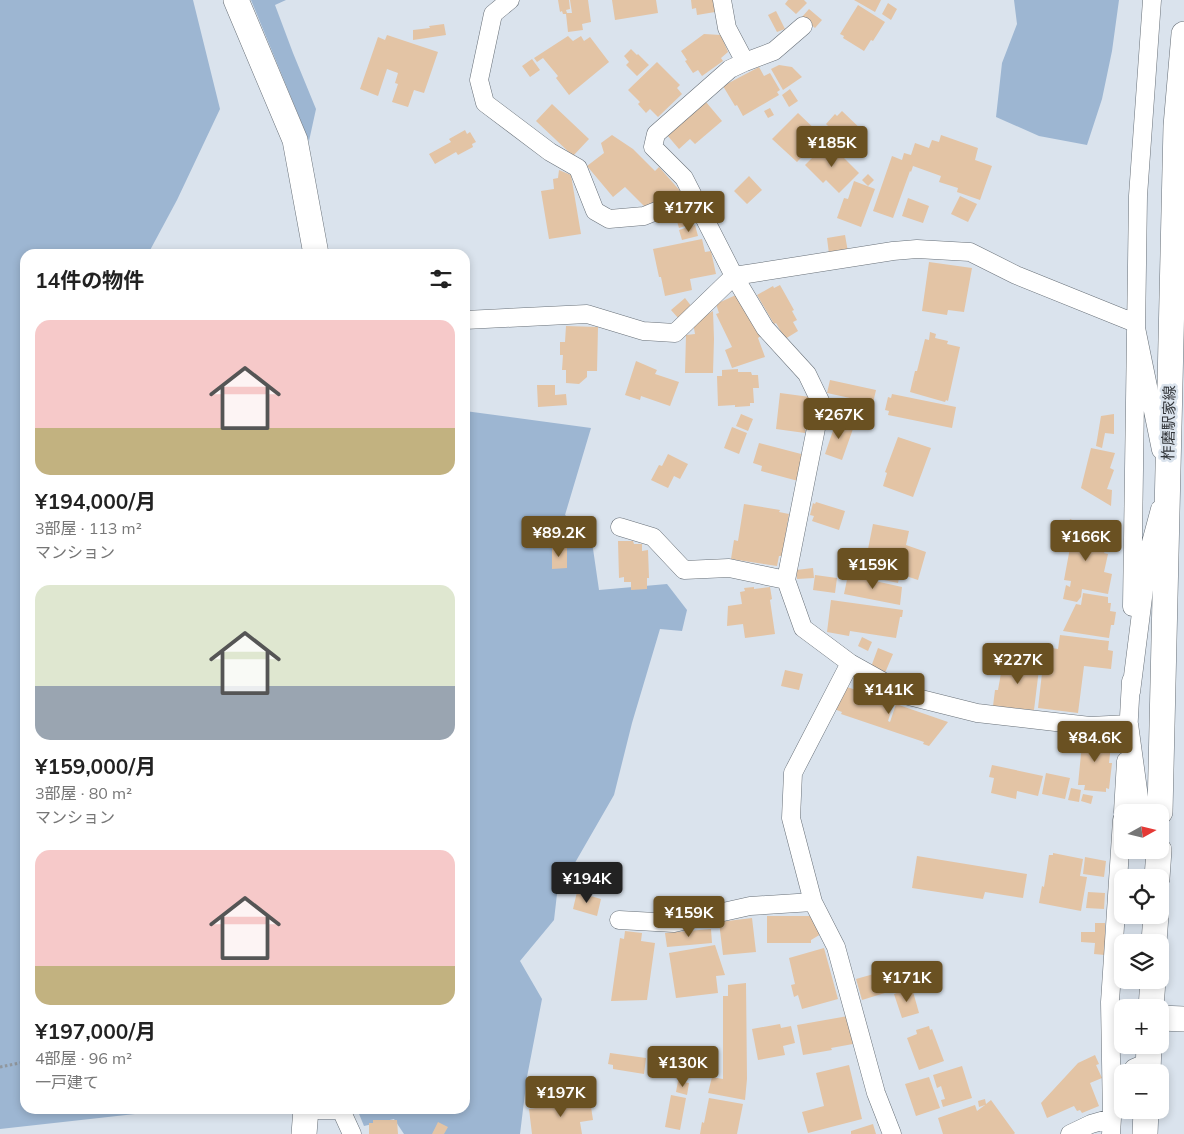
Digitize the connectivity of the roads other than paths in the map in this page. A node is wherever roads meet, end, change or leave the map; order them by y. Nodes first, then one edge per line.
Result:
1 (236, 0) edge
2 (510, 0) edge
3 (722, 0) edge
4 (1152, 0) edge
5 (803, 26) dead end
6 (1184, 34) edge
7 (745, 62) junction
8 (693, 196) junction
9 (315, 249) edge
10 (734, 276) junction
11 (470, 320) edge
12 (1135, 324) junction
13 (1168, 481) junction
14 (620, 527) dead end
15 (786, 580) junction
16 (850, 663) junction
17 (1131, 692) junction
18 (1129, 724) junction
19 (1124, 804) edge
20 (1140, 804) edge
21 (1160, 804) edge
22 (1119, 859) edge
23 (812, 902) junction
24 (619, 920) dead end
25 (323, 1114) edge
26 (343, 1114) edge
27 (305, 1118) edge
28 (1146, 1119) edge
29 (1113, 1129) edge
30 (352, 1134) edge
31 (892, 1134) edge
32 (1070, 1134) edge
33 (1145, 1134) edge

1 - 9 main road
2 - 8 street
3 - 7 street
4 - 12 street
5 - 7 street
6 - 13 main road, 柞磨駅家線
7 - 8 street
8 - 10 street
10 - 11 street
10 - 12 street
10 - 15 street
12 - 13 street
12 - 17 street
13 - 17 street
13 - 21 main road, 柞磨駅家線
14 - 15 street
15 - 16 street
16 - 18 street
16 - 23 street
17 - 18 street
18 - 19 street
18 - 20 street
22 - 29 street
23 - 24 street
23 - 31 street
25 - 27 street
26 - 30 street
28 - 33 main road
29 - 32 street

